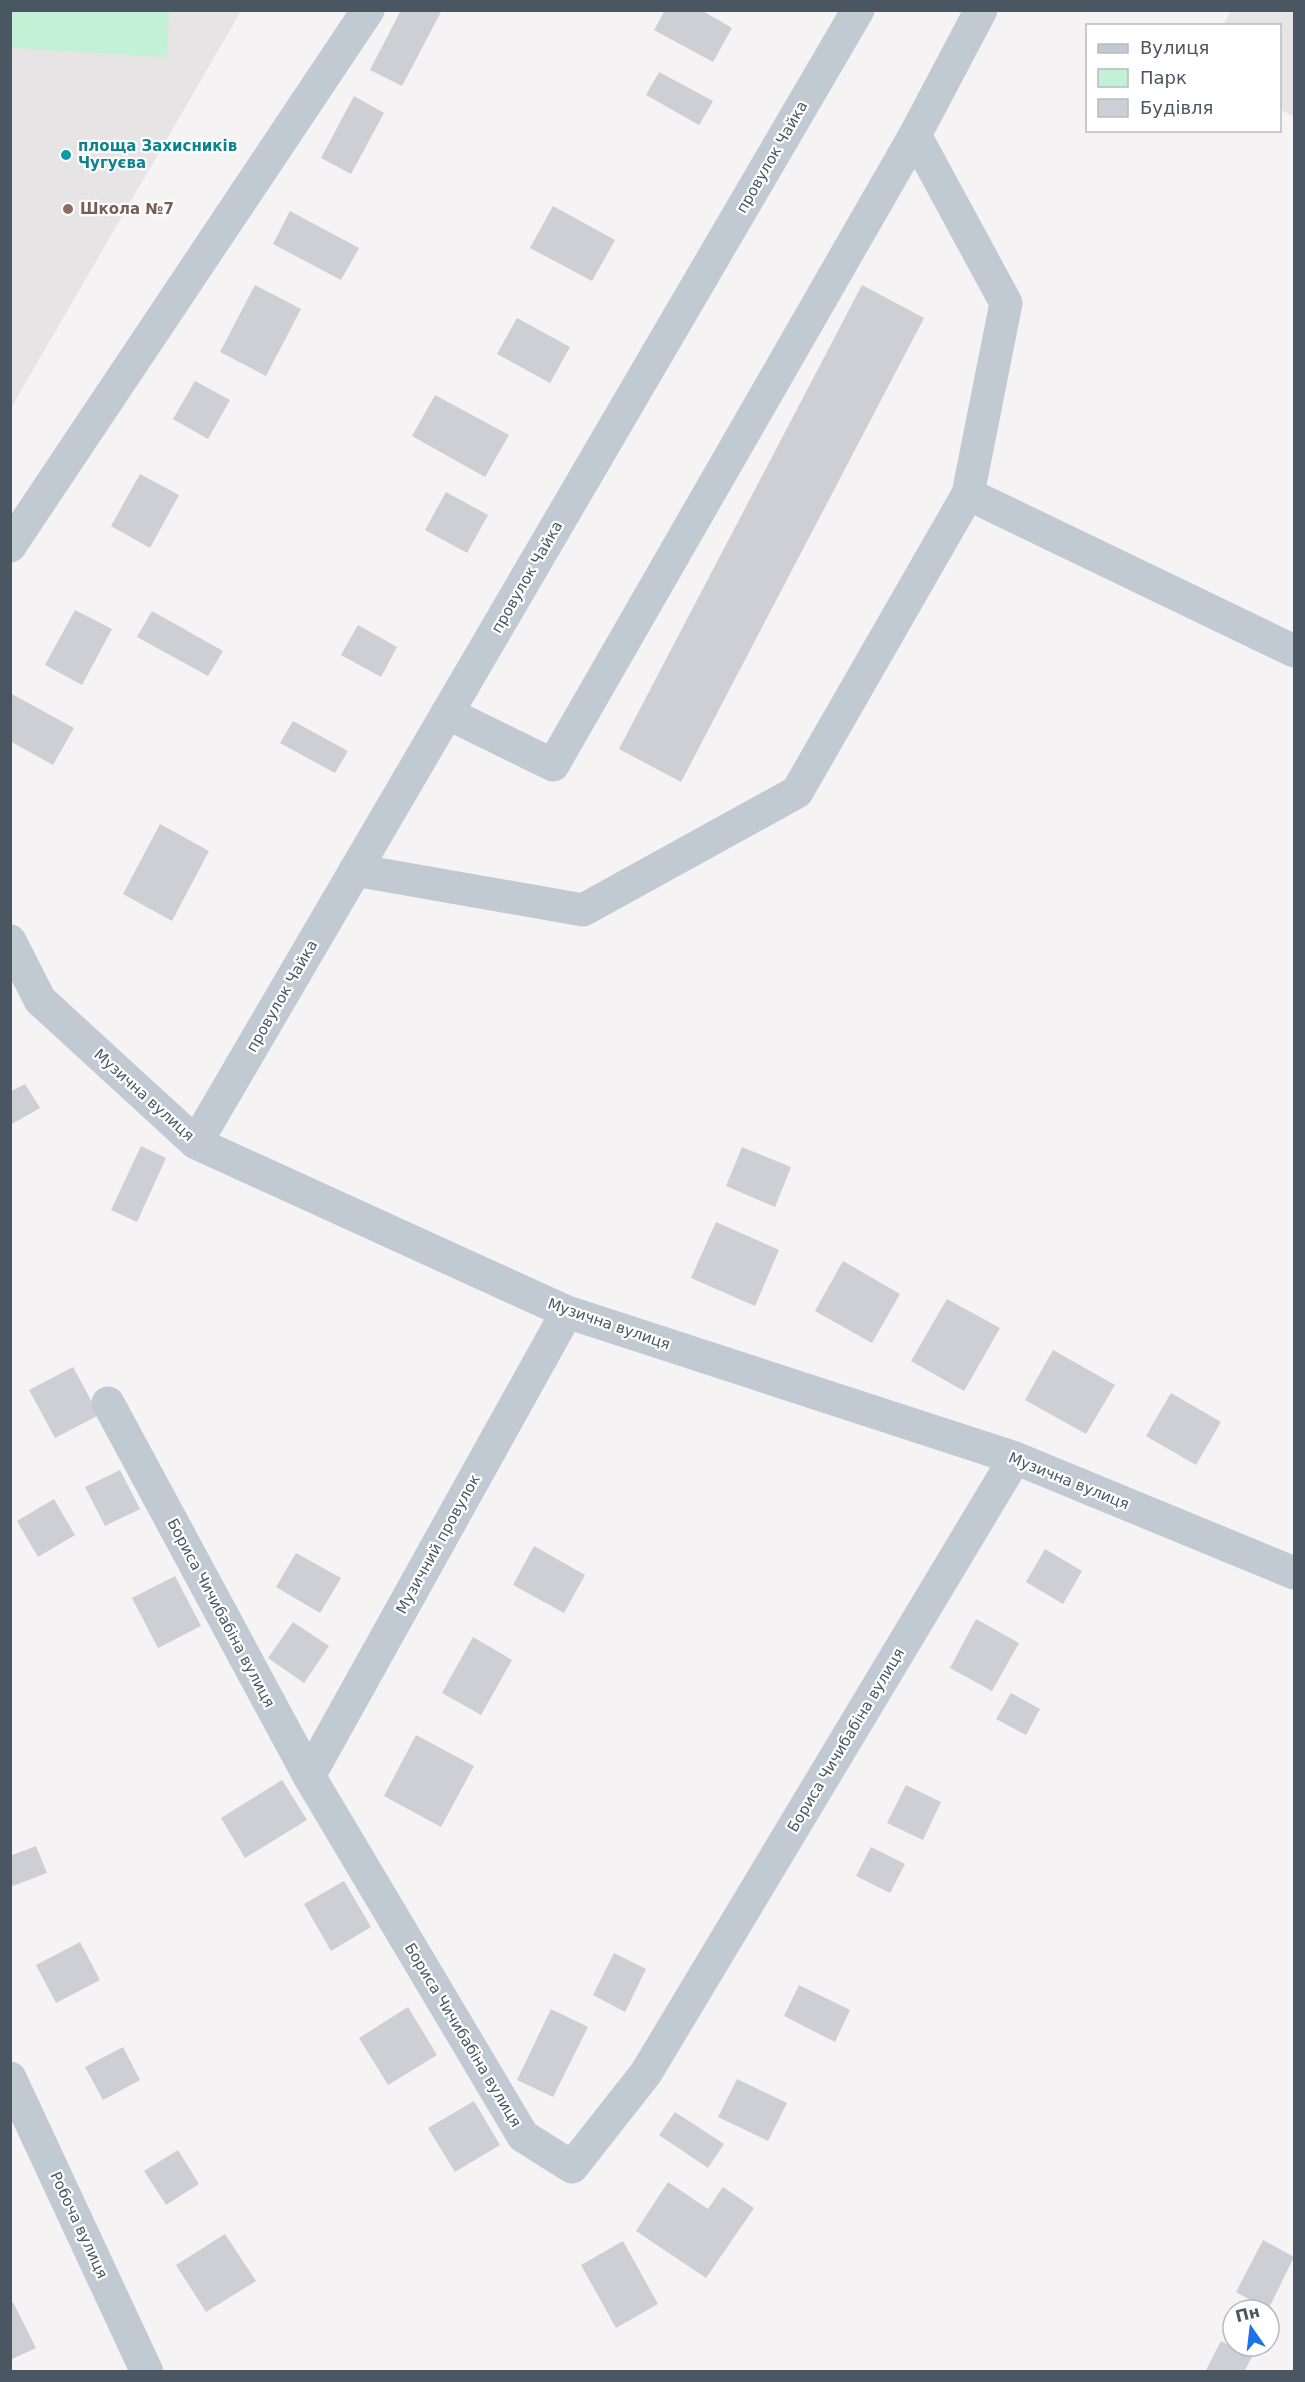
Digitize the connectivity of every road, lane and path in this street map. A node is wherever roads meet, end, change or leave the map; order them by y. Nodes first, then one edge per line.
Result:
1 (368, 10) edge
2 (858, 10) edge
3 (981, 10) edge
4 (915, 135) junction
5 (968, 494) junction
6 (10, 546) edge
7 (1294, 651) edge
8 (447, 713) junction
9 (355, 870) junction
10 (10, 941) edge
11 (196, 1143) junction
12 (567, 1312) junction
13 (108, 1403) dead end
14 (1015, 1458) junction
15 (1294, 1573) edge
16 (309, 1776) junction
17 (10, 2078) edge
18 (147, 2372) edge

1 - 6 street
2 - 8 street, провулок Чайка
3 - 4 street
4 - 5 street
4 - 8 street
5 - 7 street
5 - 9 street
8 - 9 street, провулок Чайка
9 - 11 street, провулок Чайка
10 - 11 street, Музична вулиця
11 - 12 street, Музична вулиця
12 - 14 street, Музична вулиця
12 - 16 street, Музичний провулок
13 - 16 street, Бориса Чичибабіна вулиця
14 - 15 street, Музична вулиця
14 - 16 street, Бориса Чичибабіна вулиця
17 - 18 street, Робоча вулиця

